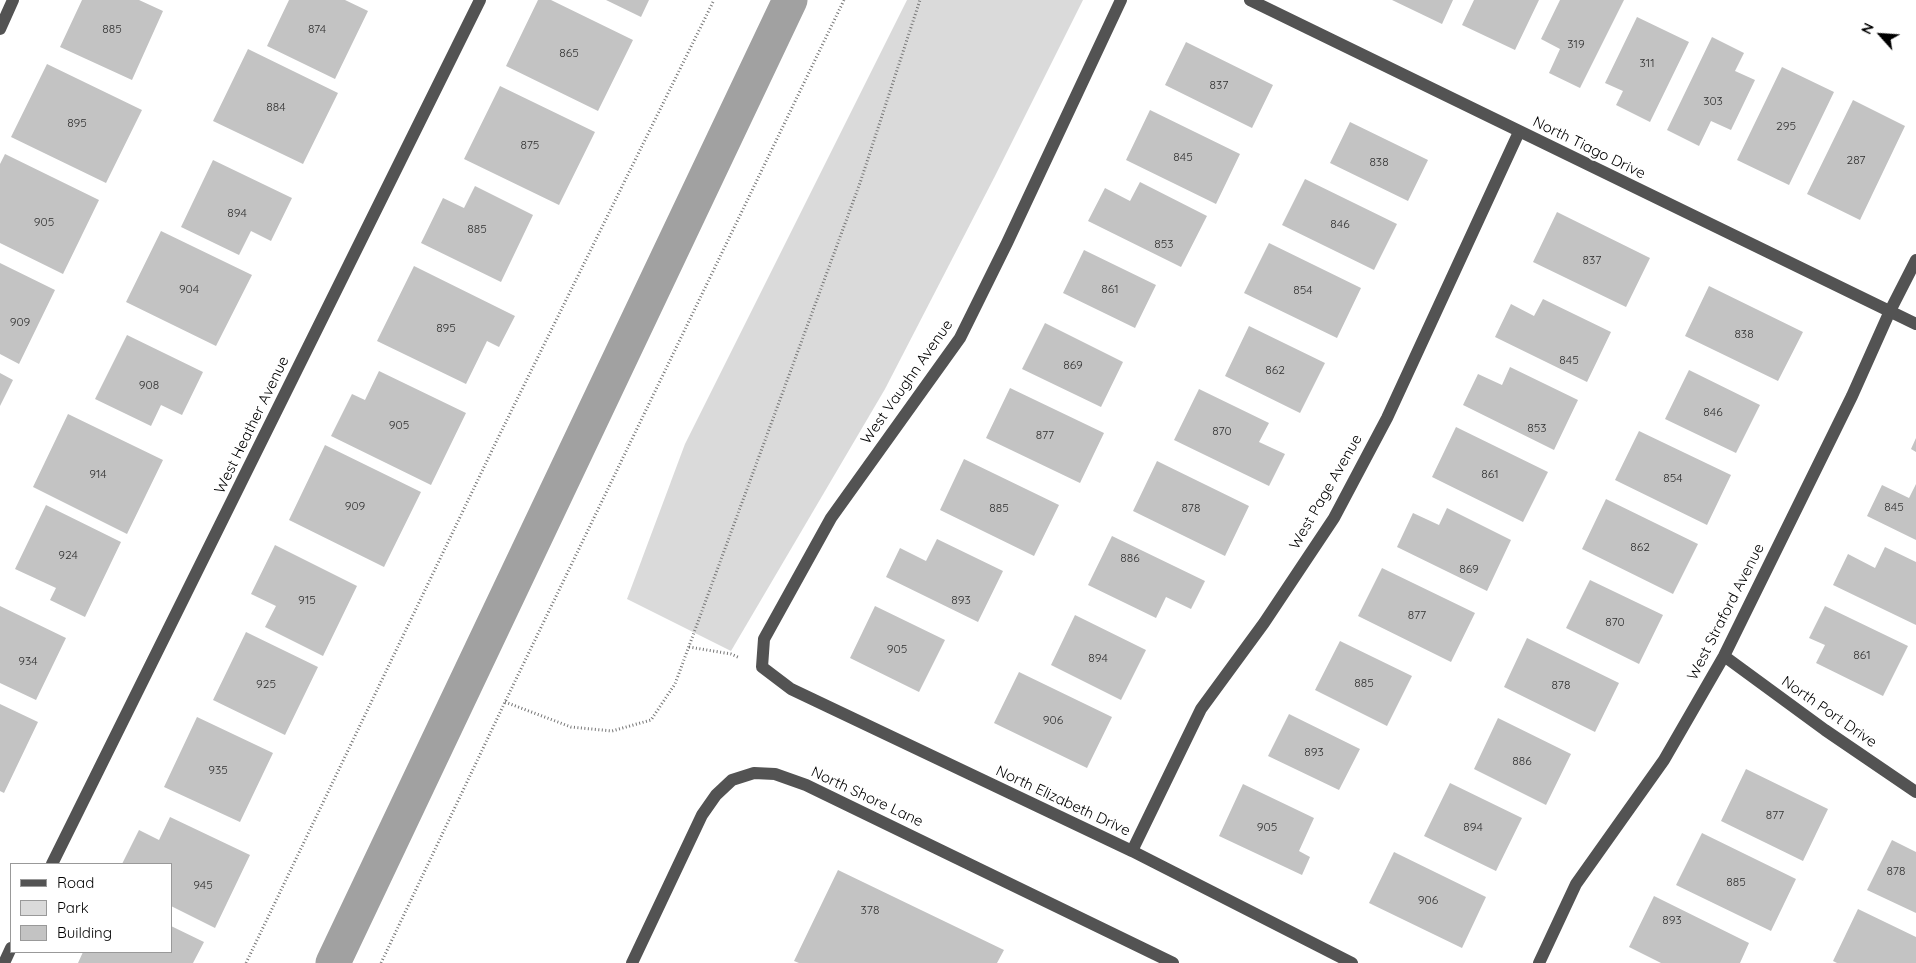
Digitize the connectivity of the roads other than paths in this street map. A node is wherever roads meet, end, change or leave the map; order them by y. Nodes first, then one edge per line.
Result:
1 (13, 0) edge
2 (480, 0) edge
3 (1121, 0) edge
4 (1250, 0) edge
5 (0, 29) edge
6 (1519, 132) junction
7 (1916, 260) edge
8 (1890, 311) junction
9 (1916, 324) edge
10 (1724, 656) junction
11 (762, 667) joint
12 (1916, 792) edge
13 (1132, 851) junction
14 (52, 863) edge
15 (10, 950) edge
16 (4, 963) edge
17 (632, 963) edge
18 (1173, 963) edge
19 (1352, 963) edge
20 (1539, 963) edge

1 - 5 street
2 - 14 street, West Heather Avenue
3 - 11 street, West Vaughn Avenue
4 - 6 street, North Tiago Drive
6 - 8 street, North Tiago Drive
6 - 13 street, West Page Avenue
7 - 8 street, West Straford Avenue
8 - 9 street, North Tiago Drive
8 - 10 street, West Straford Avenue
10 - 12 street, North Port Drive
10 - 20 street, West Straford Avenue
11 - 13 street, North Elizabeth Drive
13 - 19 street, North Elizabeth Drive
15 - 16 street
17 - 18 street, North Shore Lane

